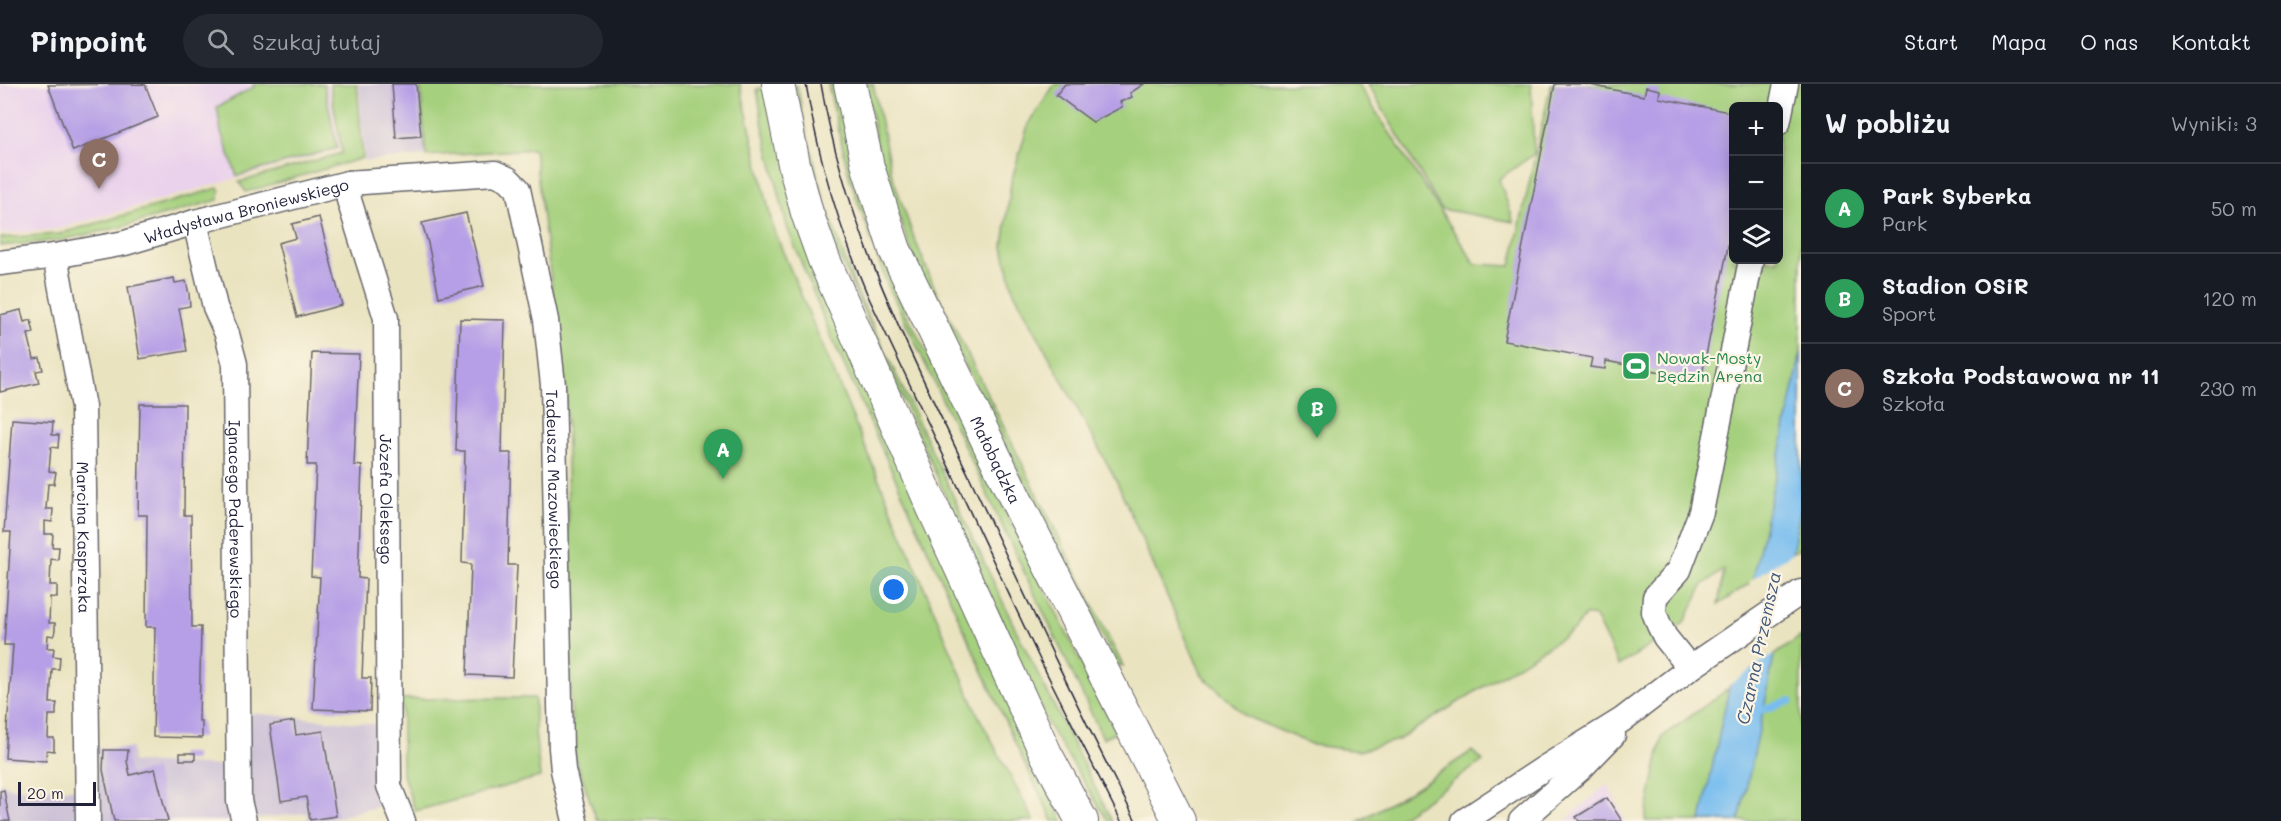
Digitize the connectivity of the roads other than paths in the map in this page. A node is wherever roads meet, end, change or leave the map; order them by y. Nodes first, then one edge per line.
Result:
1 (778, 84) edge
2 (850, 84) edge
3 (1786, 84) edge
4 (1783, 102) edge
5 (495, 173) joint
6 (348, 183) junction
7 (195, 222) junction
8 (55, 256) junction
9 (0, 262) edge
10 (1750, 264) edge
11 (1801, 592) edge
12 (1690, 668) junction
13 (1622, 720) junction
14 (88, 821) edge
15 (244, 821) edge
16 (403, 821) edge
17 (575, 821) edge
18 (1082, 821) edge
19 (1179, 821) edge
20 (1464, 821) edge
21 (1521, 821) edge

1 - 18 street
2 - 19 street, Małobądzka
3 - 4 street
5 - 6 street, Władysława Broniewskiego
5 - 17 street, Tadeusza Mazowieckiego
6 - 7 street, Władysława Broniewskiego
6 - 16 street, Józefa Oleksego
7 - 8 street, Władysława Broniewskiego
7 - 15 street, Ignacego Paderewskiego
8 - 9 street, Władysława Broniewskiego
8 - 14 street, Marcina Kasprzaka
10 - 12 street
11 - 12 street
12 - 13 street
13 - 20 street
13 - 21 street

